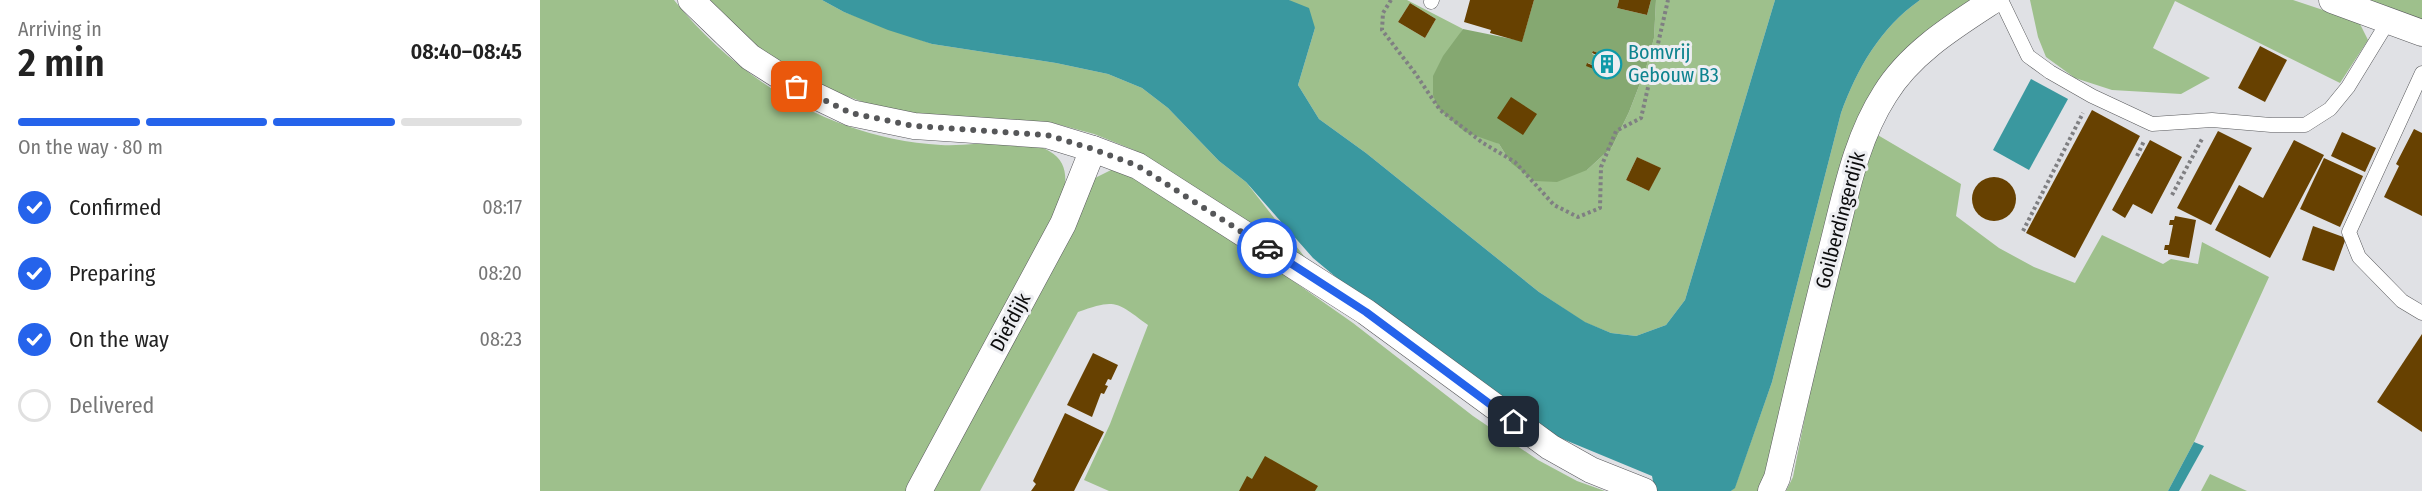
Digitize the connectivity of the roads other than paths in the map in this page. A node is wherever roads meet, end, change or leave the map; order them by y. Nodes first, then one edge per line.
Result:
1 (691, 0) edge
2 (1994, 0) edge
3 (2001, 0) edge
4 (2332, 0) edge
5 (2389, 20) junction
6 (2422, 33) edge
7 (2422, 73) edge
8 (1093, 149) junction
9 (2422, 313) edge
10 (919, 491) edge
11 (1644, 491) edge
12 (1771, 491) edge

1 - 8 street
2 - 12 street, Goilberdingerdijk
3 - 5 lane
4 - 5 street
5 - 6 street
7 - 9 lane
8 - 10 street, Diefdijk
8 - 11 street

